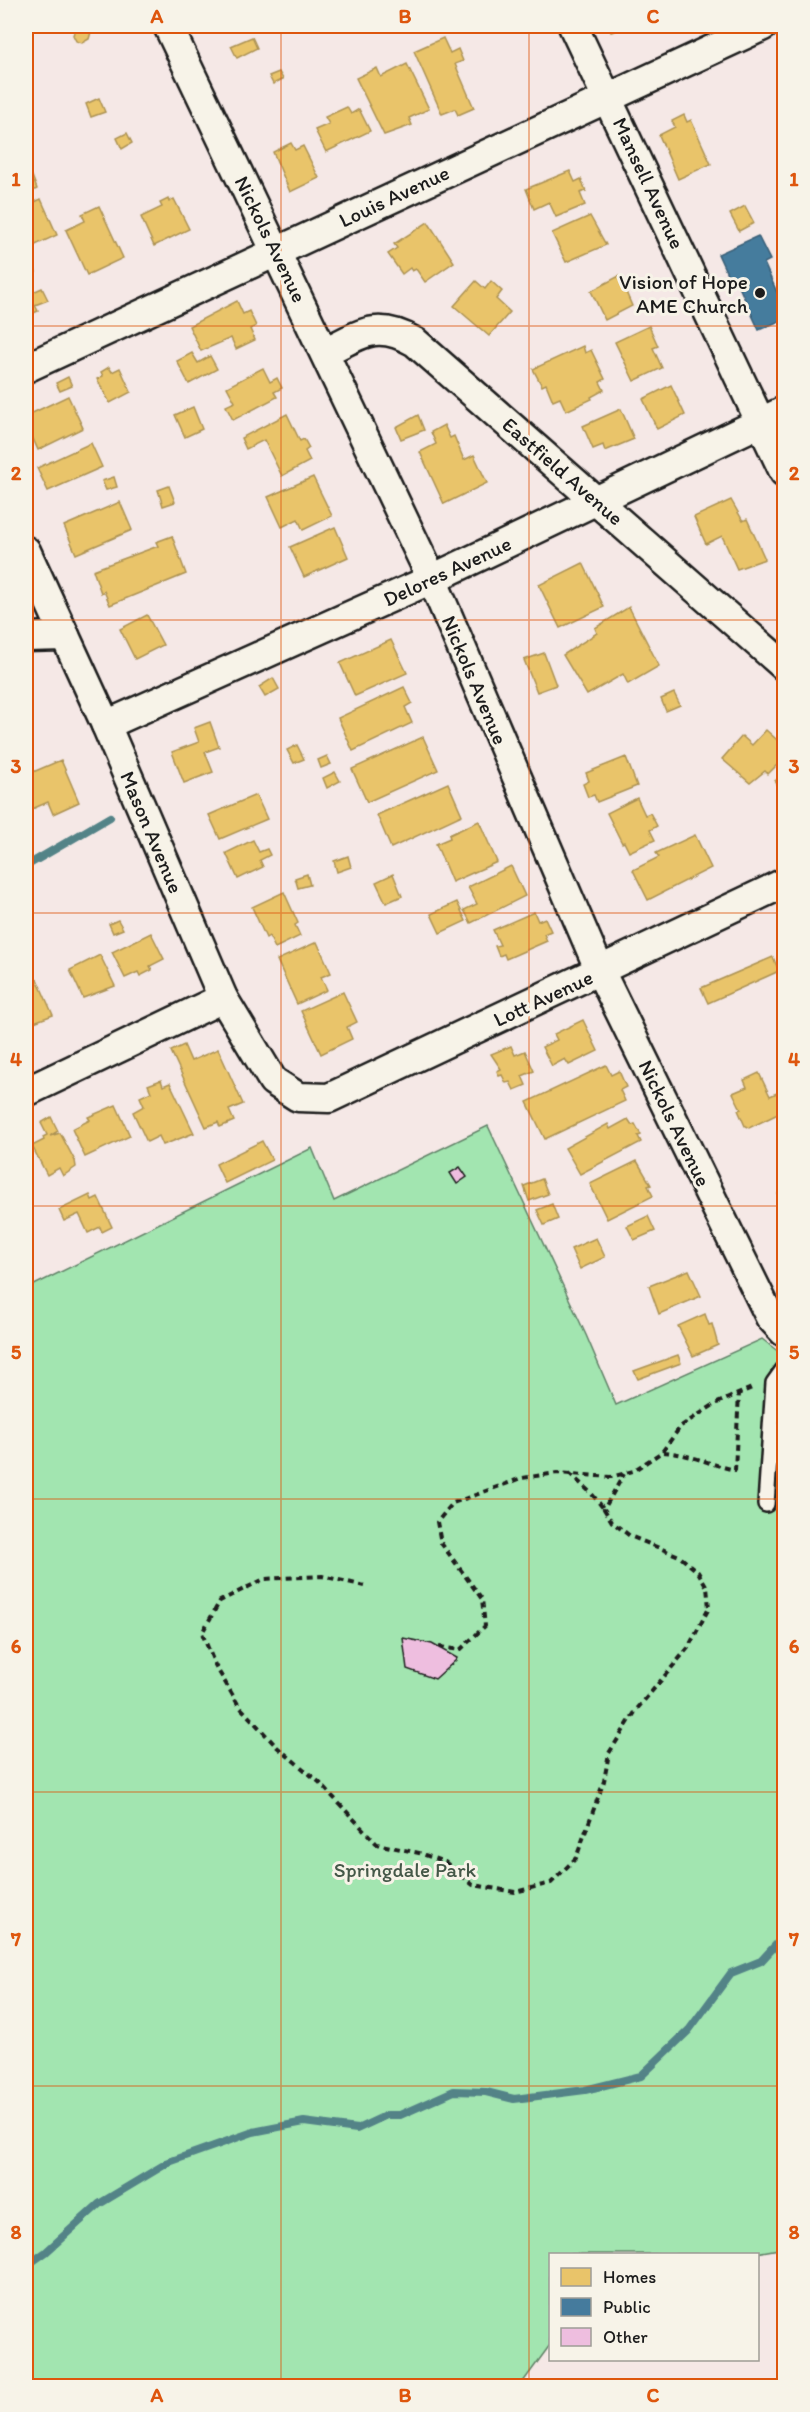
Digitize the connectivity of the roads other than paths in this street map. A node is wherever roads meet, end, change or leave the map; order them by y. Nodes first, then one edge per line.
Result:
1 (168, 26) edge
2 (573, 26) edge
3 (763, 26) edge
4 (609, 96) junction
5 (277, 250) junction
6 (325, 352) junction
7 (26, 368) edge
8 (773, 416) edge
9 (784, 472) edge
10 (596, 500) junction
11 (26, 551) edge
12 (432, 579) junction
13 (65, 636) junction
14 (26, 637) edge
15 (784, 666) edge
16 (106, 725) junction
17 (784, 883) edge
18 (600, 971) junction
19 (223, 998) junction
20 (26, 1092) edge
21 (298, 1097) joint
22 (784, 1332) edge
23 (784, 1369) edge
24 (766, 1504) dead end

1 - 5 street, Nickols Avenue
2 - 4 street, Mansell Avenue
3 - 4 street, Louis Avenue
4 - 5 street, Louis Avenue
4 - 8 street, Mansell Avenue
5 - 6 street, Nickols Avenue
5 - 7 street, Louis Avenue
6 - 10 street, Eastfield Avenue
6 - 12 street, Nickols Avenue
8 - 9 street, Mansell Avenue
8 - 10 street, Delores Avenue
10 - 12 street, Delores Avenue
10 - 15 street, Eastfield Avenue
11 - 13 street, Mason Avenue
12 - 16 street, Delores Avenue
12 - 18 street, Nickols Avenue
13 - 14 street
13 - 16 street, Mason Avenue
16 - 19 street, Mason Avenue
17 - 18 street, Lott Avenue
18 - 21 street, Lott Avenue
18 - 22 street, Nickols Avenue
19 - 20 street
19 - 21 street, Mason Avenue
23 - 24 lane

